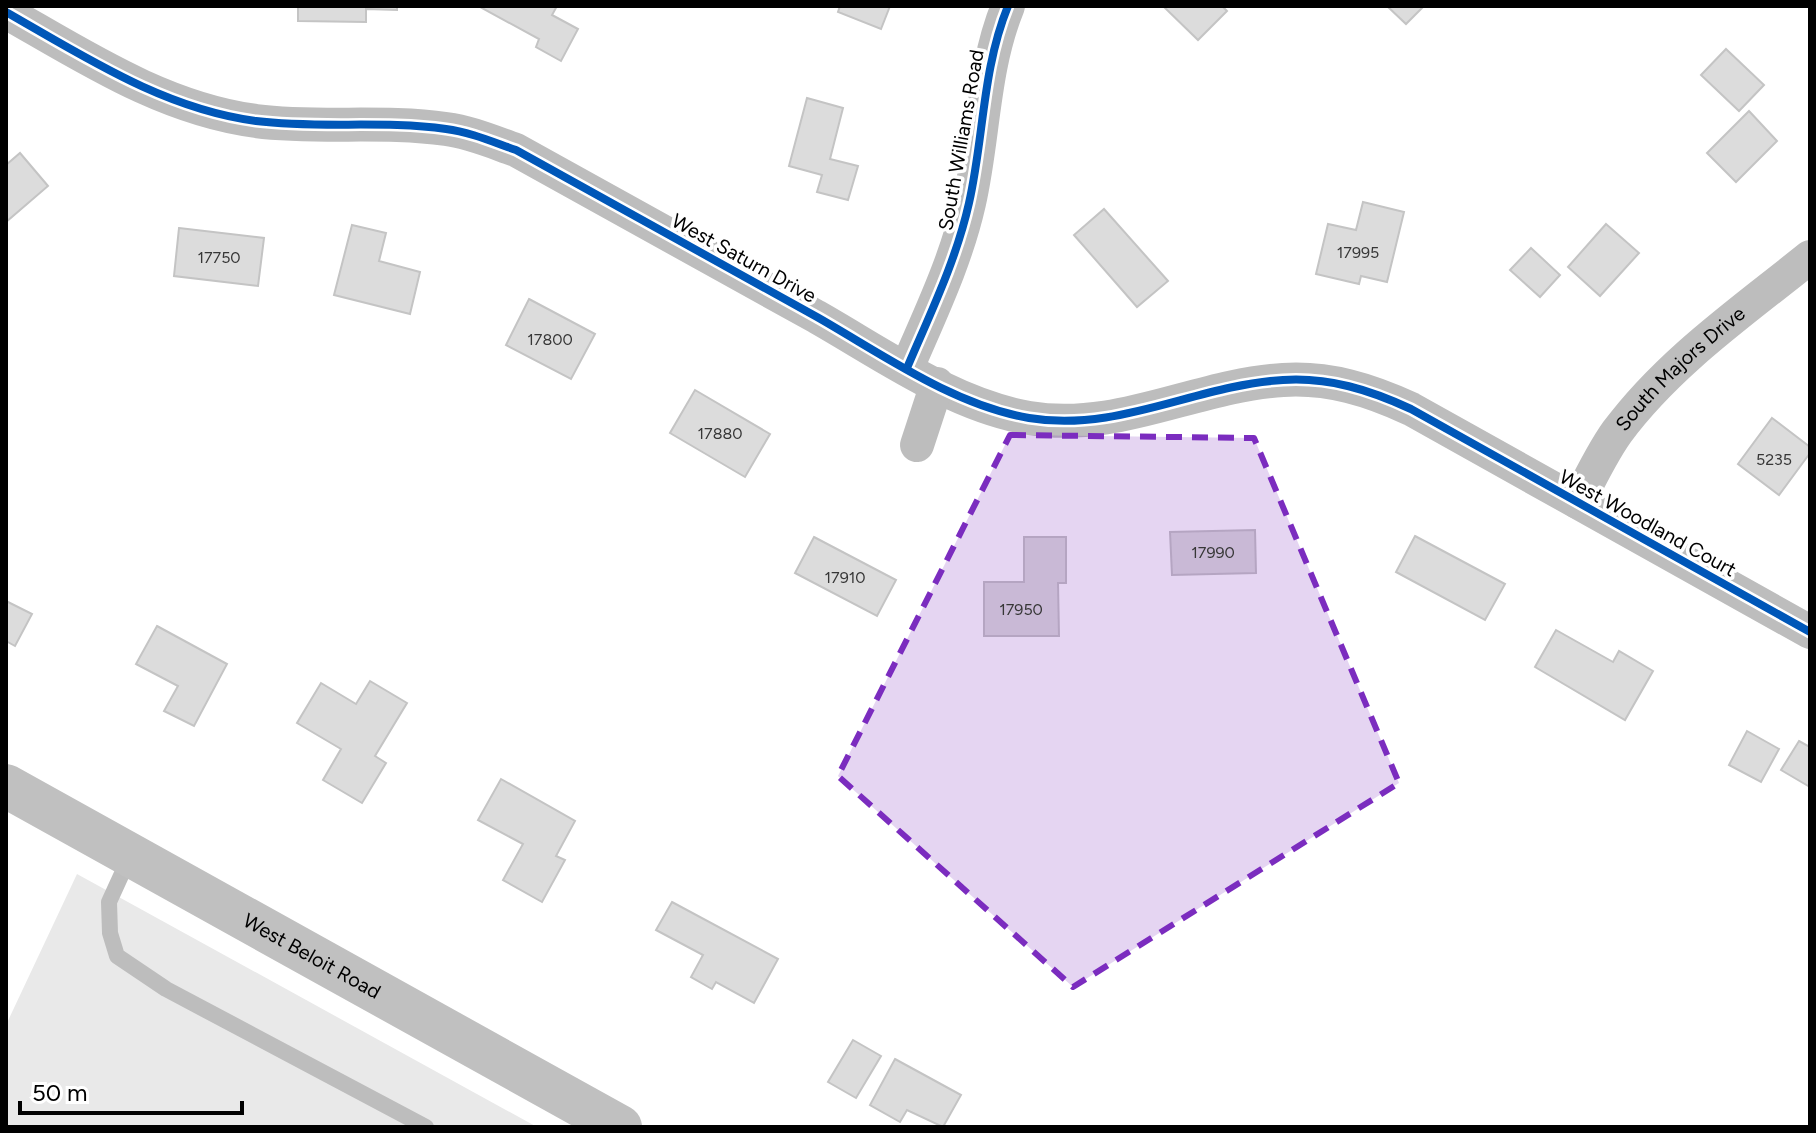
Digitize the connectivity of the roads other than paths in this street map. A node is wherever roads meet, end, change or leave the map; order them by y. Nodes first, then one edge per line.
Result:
1 (1008, 6) edge
2 (6, 12) edge
3 (1810, 257) edge
4 (907, 368) junction
5 (937, 384) junction
6 (1471, 443) joint
7 (917, 445) dead end
8 (1578, 502) junction
9 (1810, 632) edge
10 (6, 786) edge
11 (130, 855) junction
12 (426, 1127) edge
13 (620, 1127) edge

1 - 4 street, South Williams Road
2 - 4 street, West Saturn Drive
3 - 8 street, South Majors Drive
4 - 5 street, West Saturn Drive
5 - 6 street, West Saturn Drive
5 - 7 street
6 - 8 street, West Woodland Court
8 - 9 street, West Woodland Court
10 - 11 main road, West Beloit Road
11 - 12 lane
11 - 13 main road, West Beloit Road

